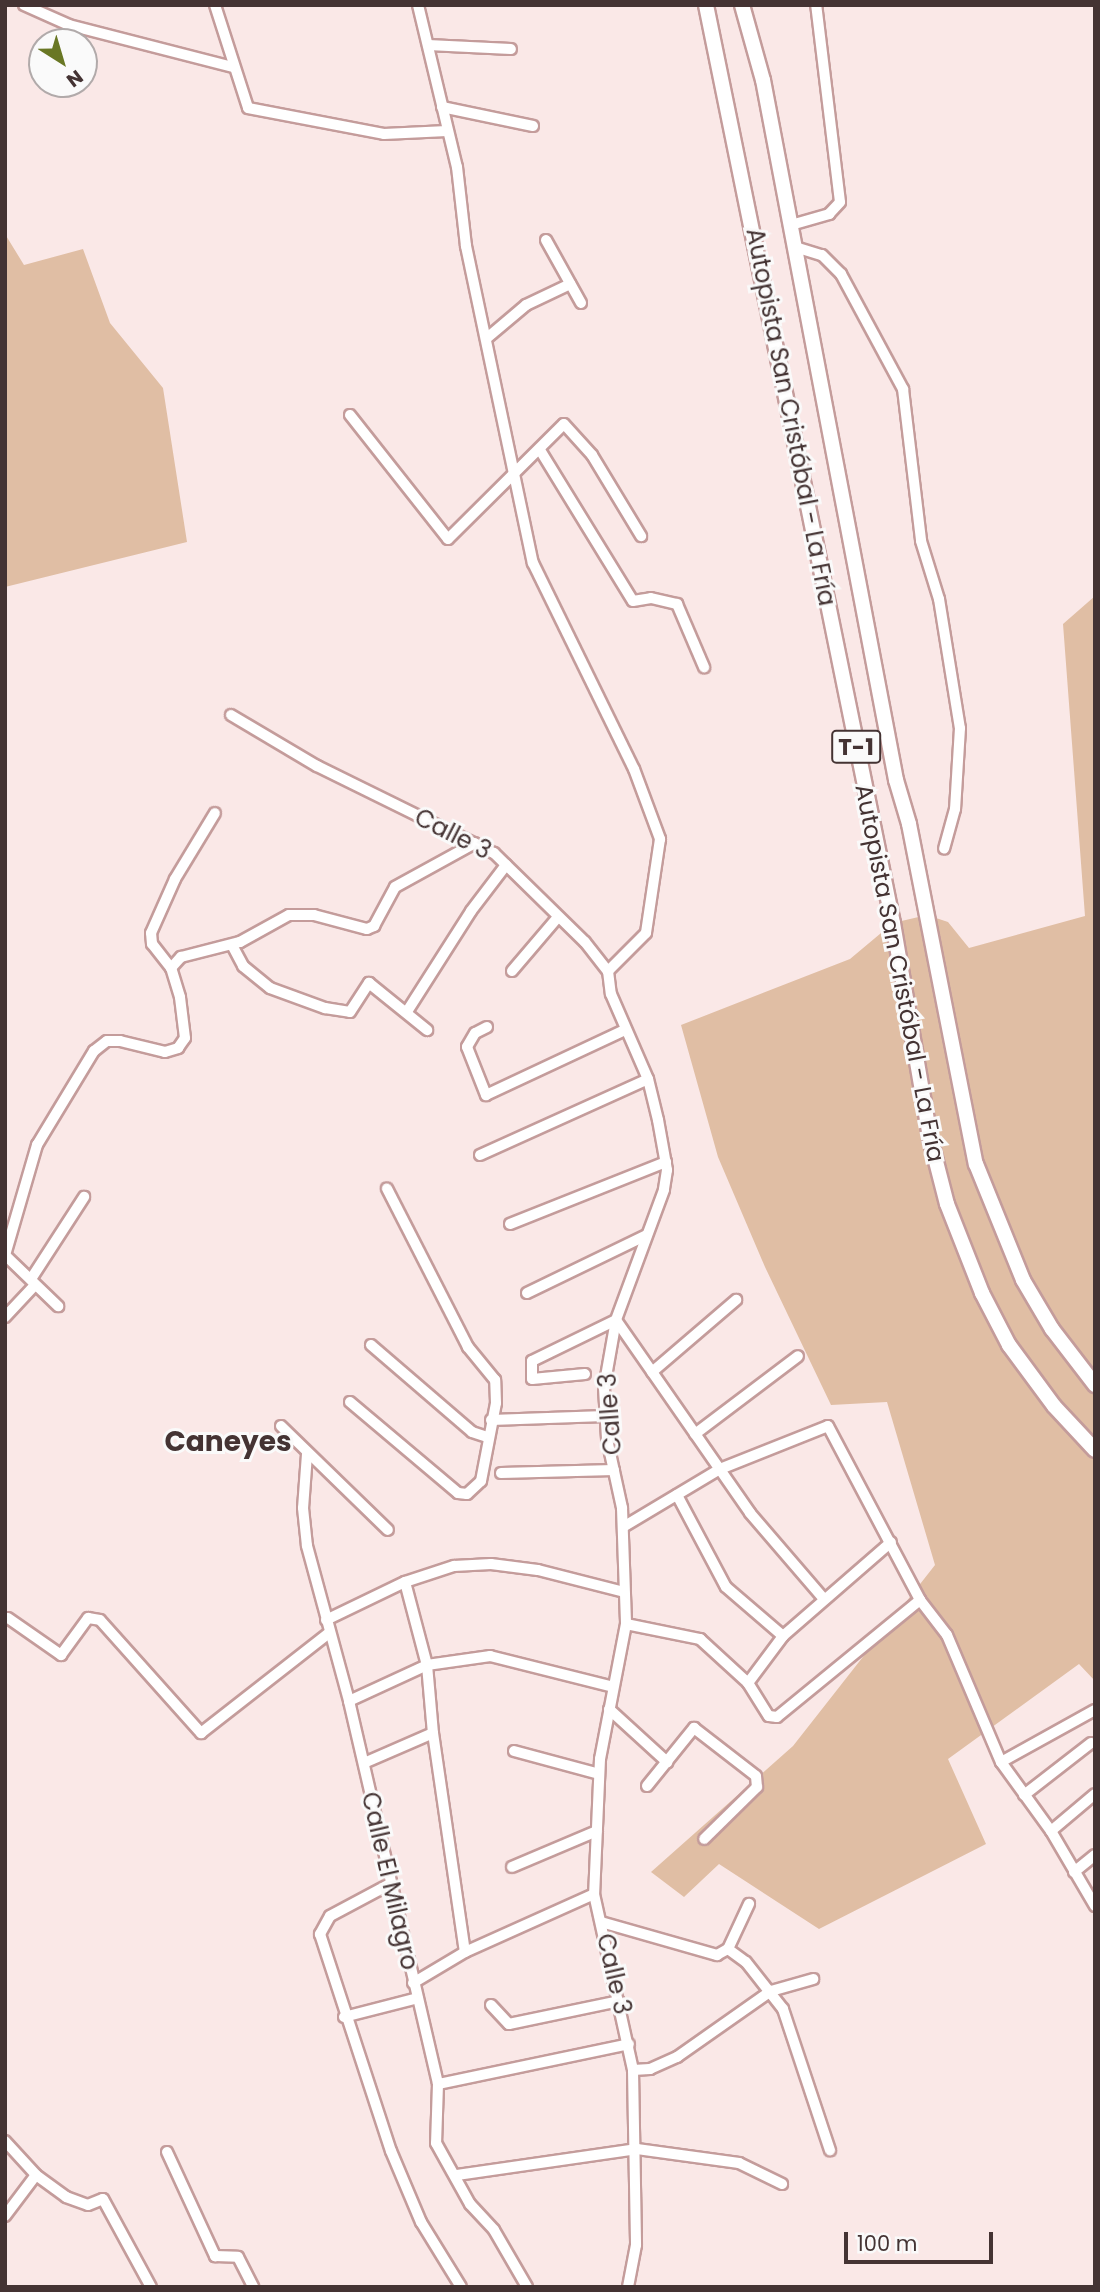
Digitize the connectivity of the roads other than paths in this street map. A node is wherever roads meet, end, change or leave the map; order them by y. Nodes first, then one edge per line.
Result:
1 (24, 5) edge
2 (215, 5) edge
3 (418, 5) edge
4 (706, 5) edge
5 (741, 5) edge
6 (816, 5) edge
7 (428, 45) junction
8 (511, 49) dead end
9 (233, 68) junction
10 (442, 107) junction
11 (533, 126) dead end
12 (447, 131) junction
13 (791, 225) junction
14 (546, 240) dead end
15 (795, 247) junction
16 (570, 284) junction
17 (581, 303) dead end
18 (487, 338) junction
19 (350, 415) dead end
20 (540, 450) junction
21 (511, 474) junction
22 (641, 536) dead end
23 (704, 667) dead end
24 (231, 715) dead end
25 (215, 813) dead end
26 (475, 843) junction
27 (944, 849) dead end
28 (506, 865) junction
29 (558, 917) junction
30 (232, 945) junction
31 (170, 968) junction
32 (512, 971) dead end
33 (608, 971) junction
34 (408, 1010) junction
35 (487, 1027) dead end
36 (427, 1030) dead end
37 (625, 1030) junction
38 (648, 1079) junction
39 (480, 1155) dead end
40 (666, 1162) junction
41 (387, 1189) dead end
42 (84, 1197) dead end
43 (509, 1224) dead end
44 (647, 1235) junction
45 (5, 1255) edge
46 (33, 1282) junction
47 (527, 1293) dead end
48 (736, 1300) dead end
49 (58, 1306) dead end
50 (5, 1317) edge
51 (616, 1320) junction
52 (371, 1346) dead end
53 (798, 1356) dead end
54 (652, 1372) junction
55 (585, 1374) dead end
56 (1095, 1385) edge
57 (350, 1402) dead end
58 (605, 1416) junction
59 (491, 1420) junction
60 (281, 1426) dead end
61 (695, 1434) junction
62 (487, 1437) junction
63 (1095, 1450) edge
64 (307, 1454) junction
65 (720, 1469) junction
66 (614, 1470) junction
67 (501, 1473) dead end
68 (677, 1494) junction
69 (623, 1527) junction
70 (388, 1530) dead end
71 (891, 1542) junction
72 (405, 1582) junction
73 (624, 1592) junction
74 (824, 1600) junction
75 (920, 1600) junction
76 (8, 1618) dead end
77 (327, 1620) junction
78 (626, 1625) junction
79 (330, 1633) junction
80 (783, 1636) junction
81 (427, 1665) junction
82 (748, 1684) junction
83 (613, 1687) junction
84 (349, 1701) junction
85 (609, 1709) junction
86 (1095, 1710) edge
87 (433, 1734) junction
88 (1091, 1743) dead end
89 (514, 1751) dead end
90 (667, 1762) junction
91 (1001, 1762) junction
92 (363, 1763) junction
93 (599, 1773) junction
94 (647, 1786) dead end
95 (1095, 1794) edge
96 (1024, 1795) junction
97 (597, 1831) junction
98 (1051, 1831) junction
99 (705, 1839) dead end
100 (1095, 1855) edge
101 (512, 1867) dead end
102 (1074, 1872) junction
103 (390, 1884) junction
104 (594, 1894) junction
105 (749, 1904) dead end
106 (1095, 1906) edge
107 (601, 1922) junction
108 (728, 1949) junction
109 (465, 1952) junction
110 (813, 1979) dead end
111 (413, 1983) junction
112 (771, 1991) junction
113 (418, 1998) junction
114 (619, 2001) junction
115 (491, 2005) dead end
116 (344, 2017) junction
117 (629, 2044) junction
118 (634, 2070) junction
119 (438, 2084) junction
120 (5, 2141) edge
121 (637, 2149) junction
122 (830, 2150) dead end
123 (167, 2152) dead end
124 (36, 2175) junction
125 (457, 2175) junction
126 (782, 2184) dead end
127 (5, 2217) edge
128 (151, 2287) edge
129 (253, 2287) edge
130 (461, 2287) edge
131 (527, 2287) edge
132 (628, 2287) edge

1 - 9 street
2 - 9 street
3 - 7 street
4 - 63 highway, Autopista San Cristóbal - La Fría / T-1
5 - 13 highway, Autopista San Cristóbal - La Fría / T-1
6 - 13 street
7 - 8 street
7 - 10 street
9 - 12 street
10 - 11 street
10 - 12 street
12 - 18 street
13 - 15 highway, Autopista San Cristóbal - La Fría / T-1
14 - 16 street
15 - 27 street
15 - 56 highway, Autopista San Cristóbal - La Fría / T-1
16 - 17 street
16 - 18 street
18 - 21 street
19 - 21 street
20 - 21 street
20 - 22 street
20 - 23 street
21 - 33 street
24 - 26 street, Calle 3
25 - 31 street
26 - 28 street, Calle 3
26 - 30 street
28 - 29 street, Calle 3
28 - 34 street
29 - 32 street
29 - 33 street, Calle 3
30 - 31 street
30 - 34 street
31 - 45 street
33 - 37 street, Calle 3
34 - 36 street
35 - 37 street
37 - 38 street, Calle 3
38 - 39 street
38 - 40 street, Calle 3
40 - 43 street
40 - 44 street, Calle 3
41 - 59 street
42 - 46 street
44 - 47 street
44 - 51 street, Calle 3
45 - 46 street
46 - 49 street
46 - 50 street
48 - 54 street
51 - 54 street
51 - 55 street
51 - 58 street, Calle 3
52 - 62 street
53 - 61 street
54 - 61 street
57 - 62 street
58 - 59 street
58 - 66 street, Calle 3
59 - 62 street
60 - 64 street
61 - 65 street
64 - 70 street
64 - 77 street, Calle El Milagro
65 - 68 street
65 - 71 street
65 - 74 street
66 - 67 street
66 - 69 street, Calle 3
68 - 69 street
68 - 80 street
69 - 73 street, Calle 3
71 - 74 street
71 - 75 street
72 - 73 street
72 - 77 street
72 - 81 street
73 - 78 street, Calle 3
74 - 80 street
75 - 82 street
75 - 91 street
76 - 79 street
77 - 79 street, Calle El Milagro
78 - 82 street
78 - 83 street, Calle 3
79 - 84 street, Calle El Milagro
80 - 82 street
81 - 83 street
81 - 84 street
81 - 87 street
83 - 85 street, Calle 3
84 - 92 street, Calle El Milagro
85 - 90 street
85 - 93 street, Calle 3
86 - 91 street
87 - 92 street
87 - 109 street
88 - 96 street
89 - 93 street
90 - 94 street
90 - 99 street
91 - 96 street
92 - 103 street, Calle El Milagro
93 - 97 street, Calle 3
95 - 98 street
96 - 98 street
97 - 101 street
97 - 104 street, Calle 3
98 - 102 street
100 - 102 street
102 - 106 street
103 - 111 street, Calle El Milagro
103 - 116 street
104 - 107 street, Calle 3
104 - 109 street
105 - 108 street
107 - 108 street
107 - 114 street, Calle 3
108 - 112 street
109 - 111 street
110 - 112 street
111 - 113 street, Calle El Milagro
112 - 118 street
112 - 122 street
113 - 116 street
113 - 119 street, Calle El Milagro
114 - 115 street
114 - 117 street, Calle 3
116 - 130 street
117 - 118 street, Calle 3
117 - 119 street
118 - 121 street, Calle 3
119 - 125 street, Calle El Milagro
120 - 124 street
121 - 125 street
121 - 126 street
121 - 132 street, Calle 3
123 - 129 street
124 - 127 street
124 - 128 street
125 - 131 street, Calle El Milagro

